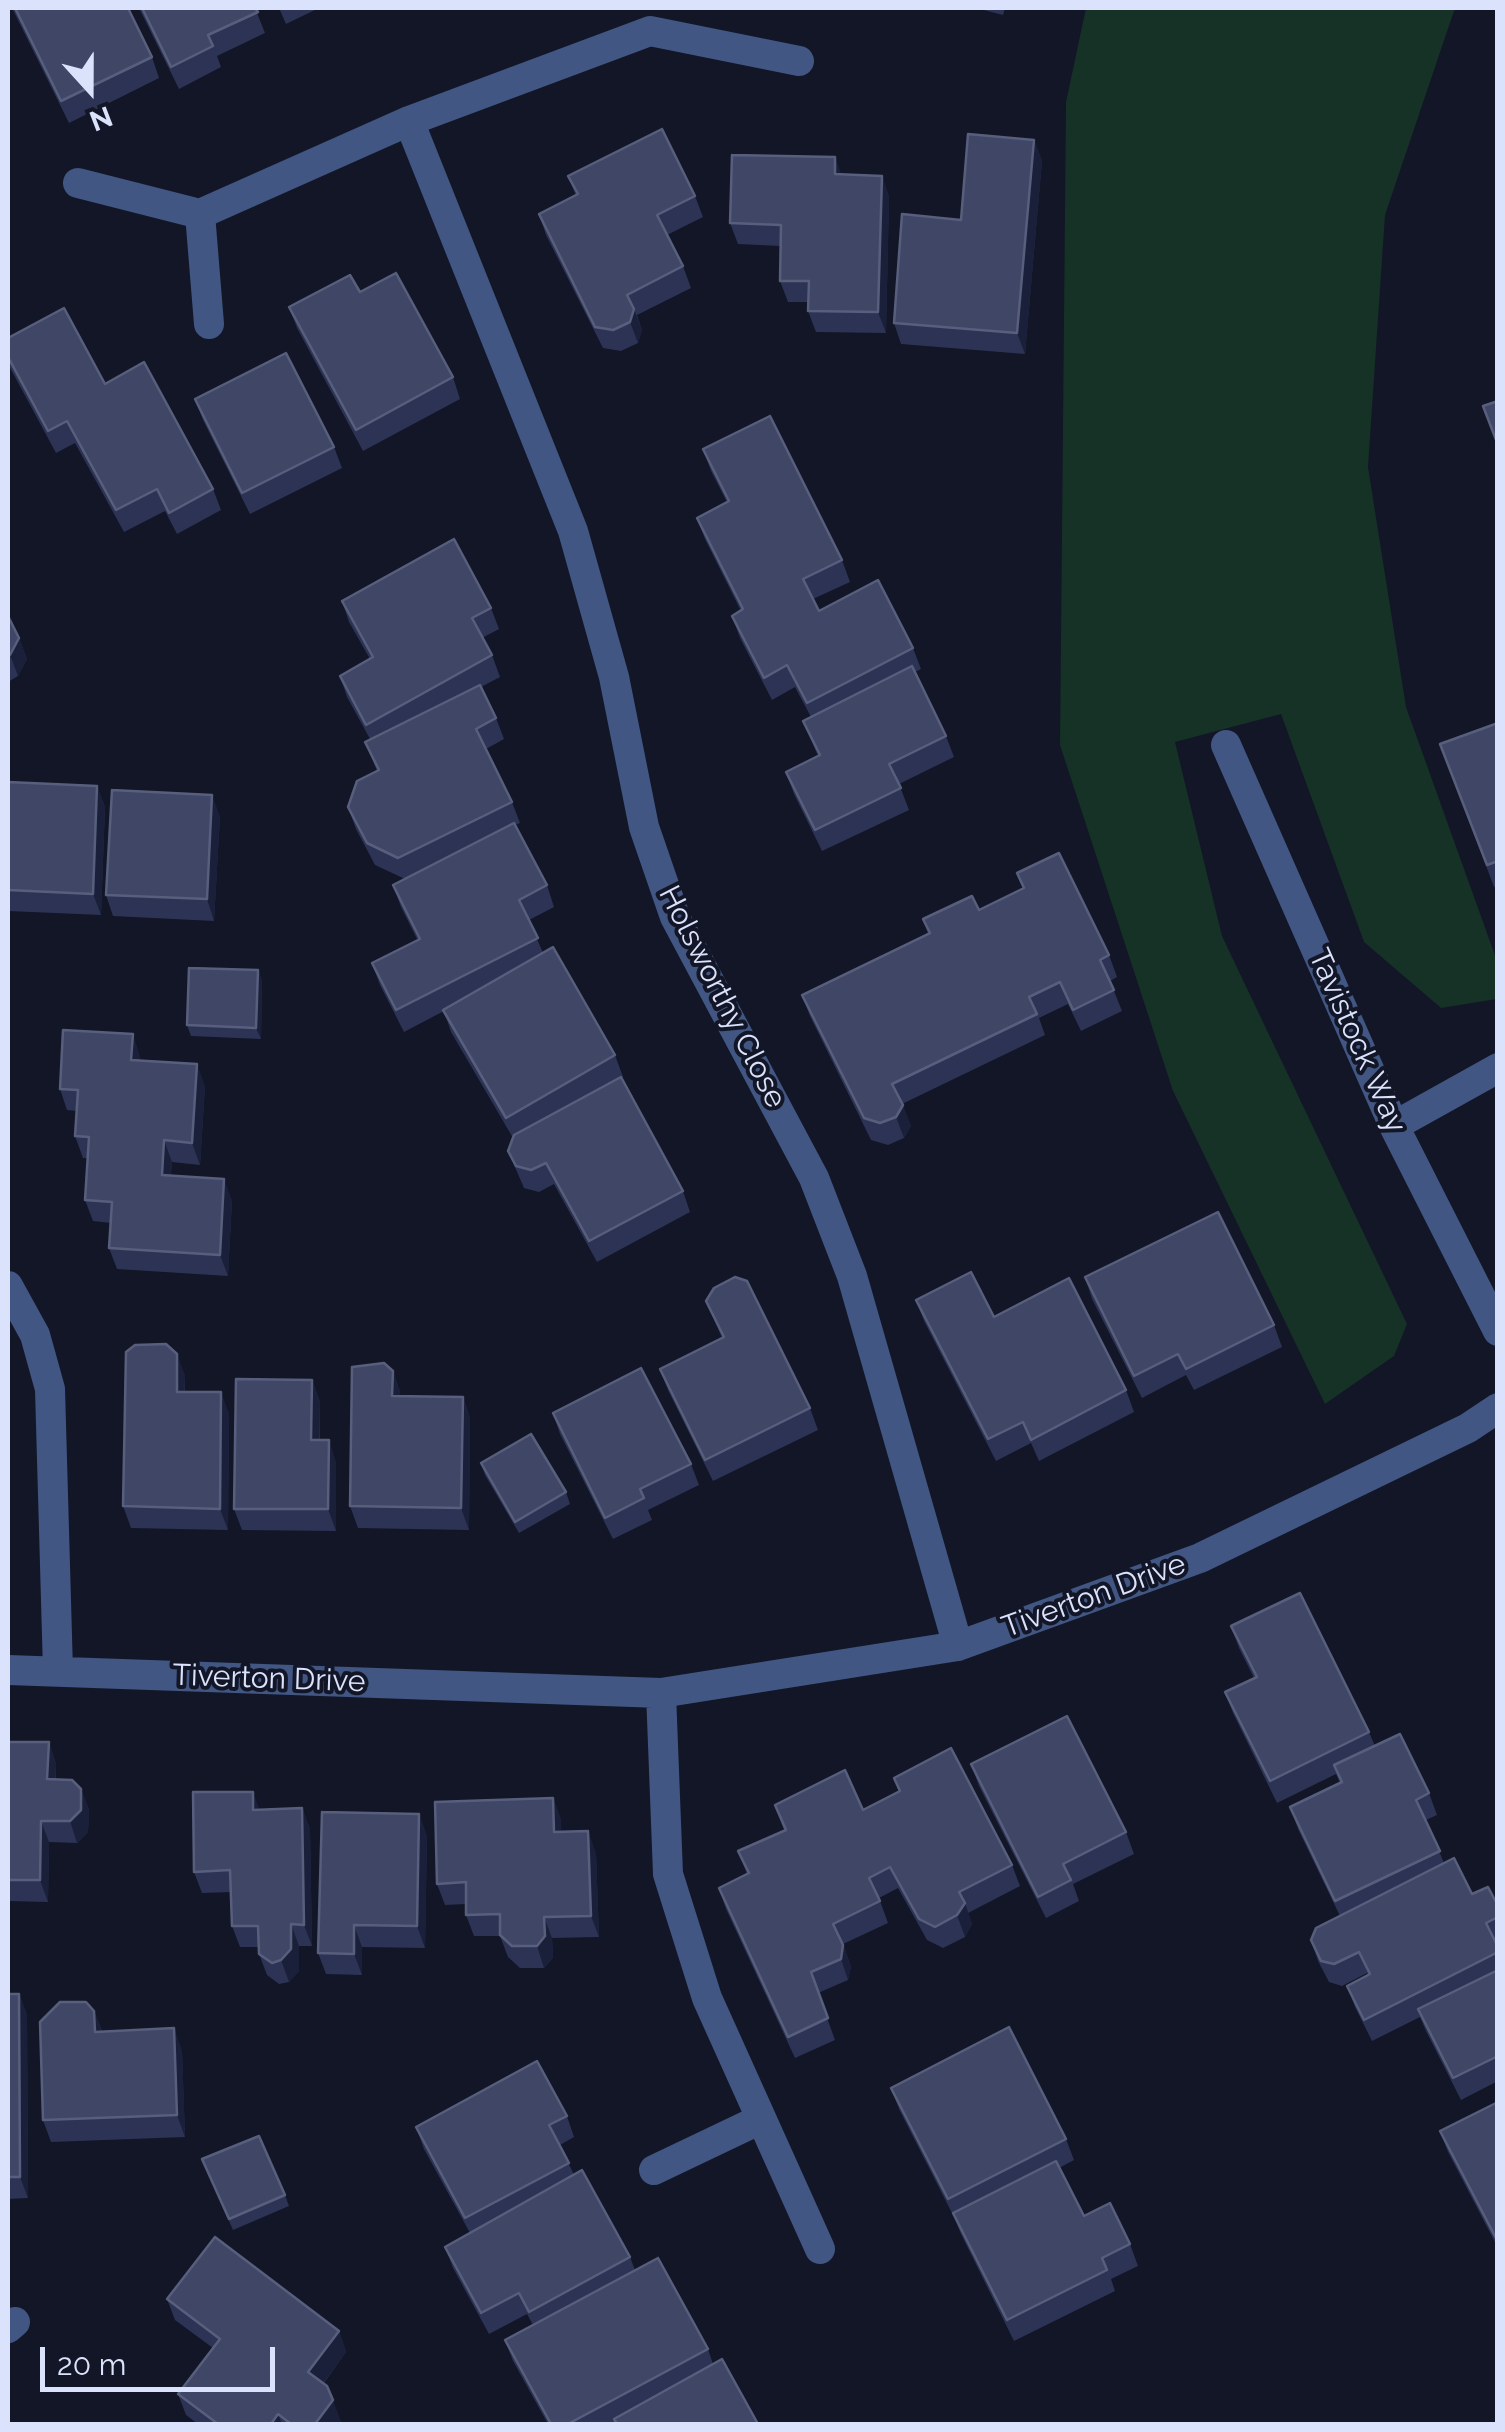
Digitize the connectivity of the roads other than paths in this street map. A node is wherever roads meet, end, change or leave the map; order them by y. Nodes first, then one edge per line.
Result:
1 (651, 19) edge
2 (800, 61) dead end
3 (408, 121) junction
4 (78, 184) dead end
5 (200, 214) junction
6 (208, 324) dead end
7 (1226, 746) dead end
8 (1498, 1068) edge
9 (1394, 1126) junction
10 (8, 1286) edge
11 (1498, 1332) edge
12 (1498, 1408) edge
13 (958, 1646) junction
14 (8, 1670) edge
15 (58, 1671) junction
16 (661, 1693) junction
17 (762, 2119) junction
18 (654, 2170) dead end
19 (820, 2249) dead end

1 - 2 street
1 - 3 street
3 - 5 street
3 - 13 street, Holsworthy Close
4 - 5 street
5 - 6 street
7 - 9 street, Tavistock Way
8 - 9 street
9 - 11 street, Tavistock Way
10 - 15 street
12 - 13 street, Tiverton Drive
13 - 16 street, Tiverton Drive
14 - 15 street, Tiverton Drive
15 - 16 street, Tiverton Drive
16 - 17 street
17 - 18 street
17 - 19 street

